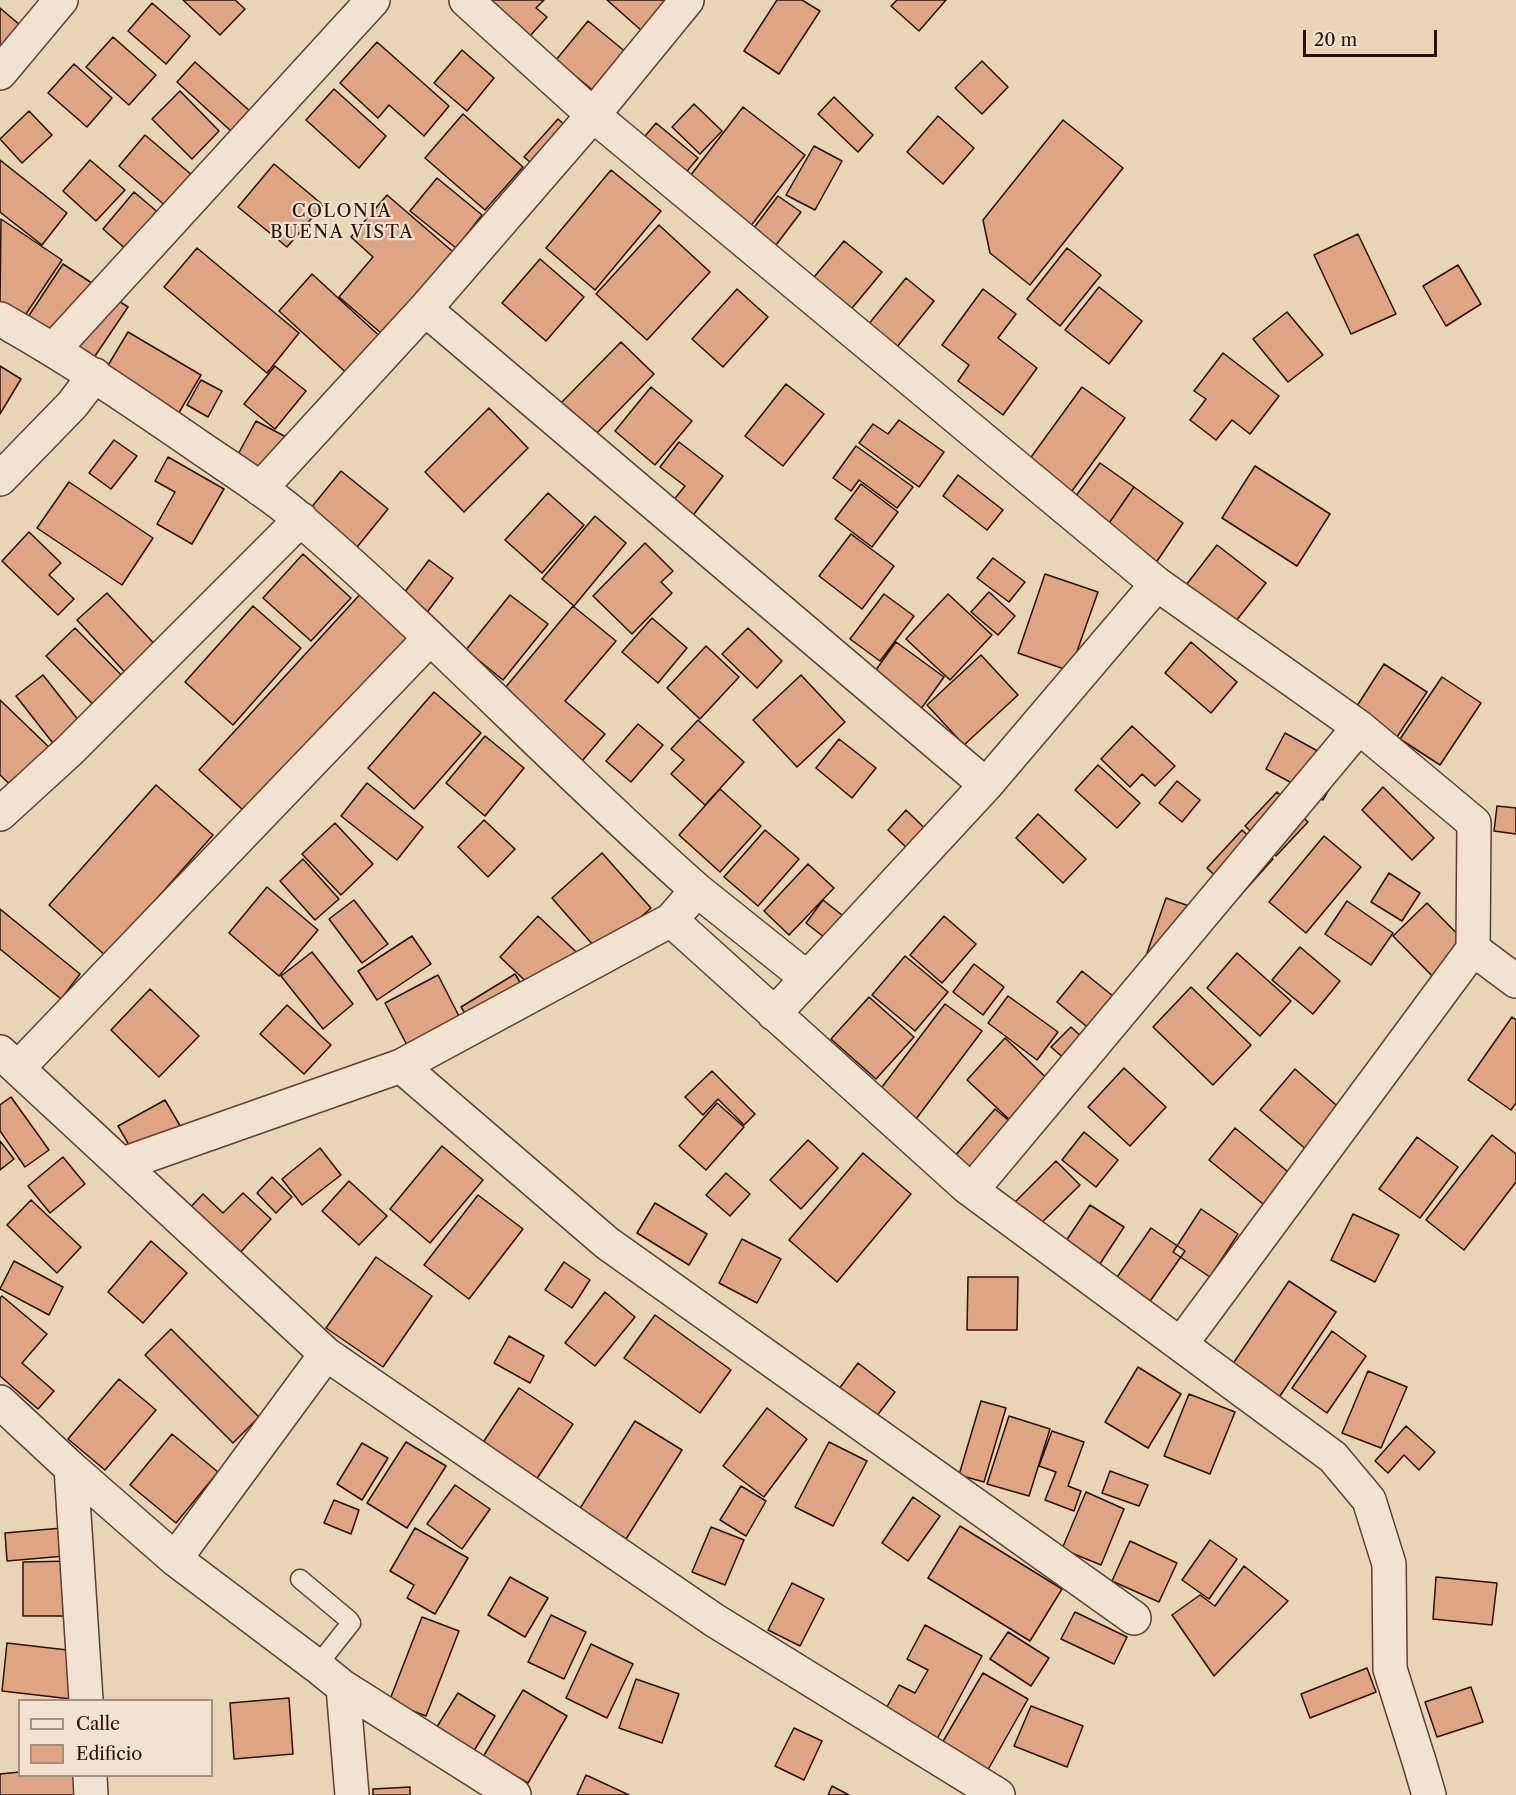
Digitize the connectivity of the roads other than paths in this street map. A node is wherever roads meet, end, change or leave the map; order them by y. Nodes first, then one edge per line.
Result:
1 (61, 0) edge
2 (373, 0) edge
3 (466, 0) edge
4 (687, 0) edge
5 (0, 73) edge
6 (593, 115) junction
7 (425, 309) junction
8 (0, 319) edge
9 (54, 349) junction
10 (95, 375) junction
11 (0, 479) edge
12 (260, 489) junction
13 (301, 519) junction
14 (1157, 584) junction
15 (430, 638) junction
16 (1359, 727) junction
17 (986, 785) junction
18 (0, 814) edge
19 (697, 891) junction
20 (671, 920) junction
21 (1473, 949) junction
22 (807, 978) junction
23 (1516, 981) edge
24 (774, 1014) junction
25 (9, 1060) edge
26 (401, 1065) junction
27 (123, 1164) junction
28 (972, 1190) junction
29 (1181, 1344) junction
30 (326, 1354) junction
31 (0, 1402) edge
32 (71, 1468) junction
33 (175, 1558) junction
34 (300, 1579) dead end
35 (1134, 1618) dead end
36 (317, 1666) junction
37 (343, 1687) junction
38 (86, 1699) edge
39 (90, 1777) edge
40 (92, 1795) edge
41 (352, 1795) edge
42 (514, 1795) edge
43 (998, 1795) edge
44 (1429, 1795) edge

1 - 5 street
2 - 9 street
3 - 6 street
4 - 6 street
6 - 7 street
6 - 14 street
7 - 12 street
7 - 17 street
8 - 9 street
9 - 10 street
10 - 11 street
10 - 12 street
12 - 13 street
13 - 15 street
13 - 18 street
14 - 16 street
14 - 17 street
15 - 19 street
15 - 25 street
16 - 21 street
16 - 28 street
17 - 22 street
19 - 20 street
19 - 22 street
20 - 24 street
20 - 26 street
21 - 23 street
21 - 29 street
22 - 24 street
24 - 28 street
25 - 27 street
26 - 27 street
26 - 35 street
27 - 30 street
28 - 29 street
29 - 44 street
30 - 33 street
30 - 43 street
31 - 32 street
32 - 33 street
32 - 38 street
33 - 36 street
34 - 36 lane
36 - 37 street
37 - 41 street
37 - 42 street
39 - 40 street

